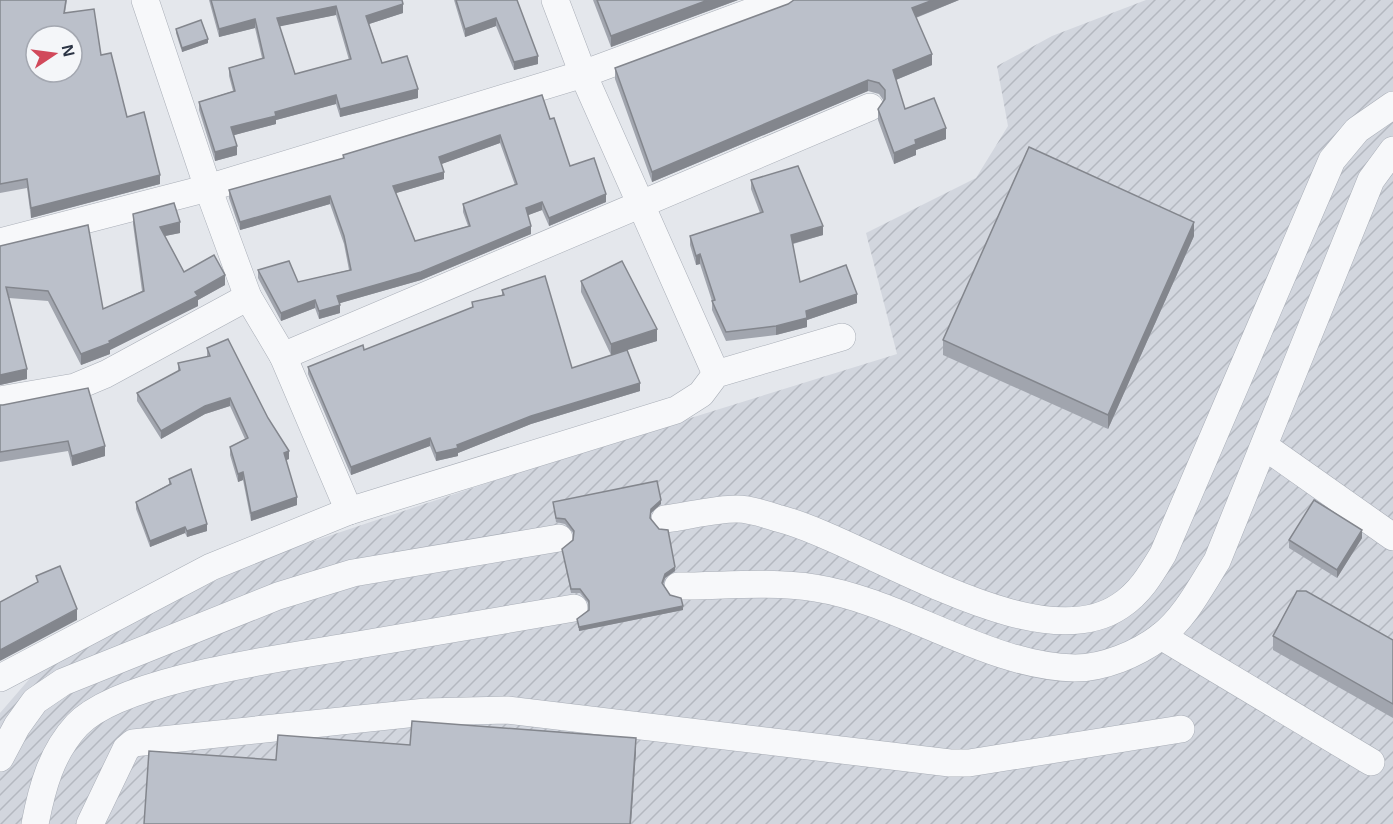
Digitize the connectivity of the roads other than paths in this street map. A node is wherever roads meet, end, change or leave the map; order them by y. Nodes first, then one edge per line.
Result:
1 (145, 0) edge
2 (555, 0) edge
3 (783, 0) edge
4 (582, 74) junction
5 (1393, 105) edge
6 (870, 107) dead end
7 (1393, 150) edge
8 (208, 188) junction
9 (639, 206) junction
10 (0, 242) edge
11 (248, 297) junction
12 (842, 337) dead end
13 (284, 356) junction
14 (716, 374) junction
15 (0, 400) edge
16 (1263, 446) junction
17 (349, 511) junction
18 (664, 519) dead end
19 (1393, 537) edge
20 (559, 538) dead end
21 (678, 586) dead end
22 (574, 608) dead end
23 (1161, 636) junction
24 (0, 678) edge
25 (1181, 729) dead end
26 (0, 758) edge
27 (1371, 762) dead end
28 (35, 824) edge
29 (90, 824) edge

1 - 8 street
2 - 4 street
3 - 4 street
4 - 8 street
4 - 9 street
5 - 18 street
6 - 9 street
7 - 16 street
8 - 10 street
8 - 11 street
9 - 13 street
9 - 14 street
11 - 13 street
11 - 15 street
12 - 14 street
13 - 17 street
14 - 17 street
16 - 19 street
16 - 23 street
17 - 24 street
20 - 26 street
21 - 23 street
22 - 28 street
23 - 27 street
25 - 29 street

